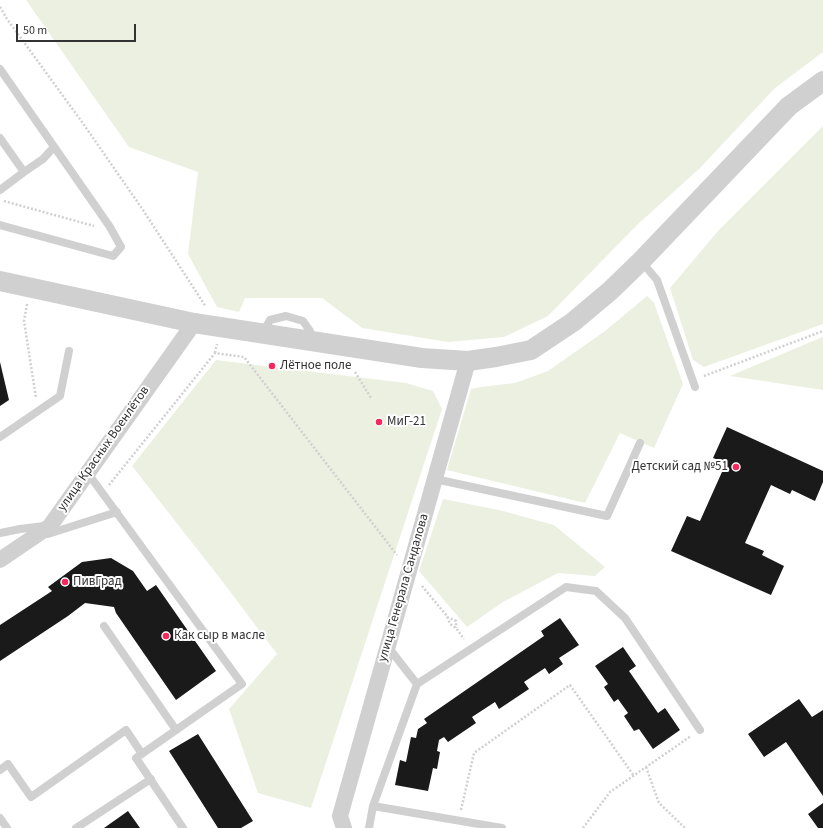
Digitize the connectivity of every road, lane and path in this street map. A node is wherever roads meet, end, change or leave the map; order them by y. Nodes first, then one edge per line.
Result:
1 (0, 7) edge
2 (0, 69) edge
3 (823, 81) edge
4 (0, 138) edge
5 (54, 147) junction
6 (24, 172) junction
7 (0, 190) edge
8 (0, 200) edge
9 (0, 225) edge
10 (112, 231) junction
11 (642, 261) junction
12 (0, 281) edge
13 (29, 288) junction
14 (194, 323) junction
15 (221, 327) junction
16 (823, 331) edge
17 (69, 351) dead end
18 (215, 353) junction
19 (468, 361) junction
20 (355, 372) dead end
21 (694, 384) joint
22 (371, 398) dead end
23 (40, 410) junction
24 (0, 437) edge
25 (640, 443) dead end
26 (87, 472) junction
27 (435, 480) junction
28 (103, 493) junction
29 (117, 512) junction
30 (50, 526) junction
31 (0, 533) edge
32 (32, 539) junction
33 (0, 560) edge
34 (410, 571) junction
35 (447, 616) junction
36 (104, 626) dead end
37 (456, 628) junction
38 (388, 647) junction
39 (472, 648) junction
40 (417, 684) junction
41 (176, 730) junction
42 (700, 730) joint
43 (142, 754) junction
44 (646, 767) junction
45 (0, 770) edge
46 (634, 776) junction
47 (150, 779) junction
48 (373, 806) junction
49 (0, 818) edge
50 (458, 821) junction
51 (340, 824) edge
52 (7, 828) edge
53 (76, 828) edge
54 (183, 828) edge
55 (369, 828) edge
56 (502, 828) edge
57 (583, 828) edge
58 (684, 828) edge

1 - 15 path
2 - 5 lane
3 - 11 street
4 - 6 lane
5 - 6 lane
5 - 10 lane
6 - 7 lane
8 - 10 path
9 - 10 lane
11 - 19 street
11 - 21 lane
12 - 13 street
13 - 14 street
13 - 23 path
14 - 15 street
14 - 26 street, улица Красных Военлётов
15 - 18 path
15 - 19 street
16 - 21 path
17 - 23 lane
18 - 28 path
18 - 34 path
19 - 27 street, улица Генерала Сандалова
20 - 22 path
23 - 24 lane
25 - 27 lane
26 - 28 lane
26 - 30 street, улица Красных Военлётов
27 - 34 street, улица Генерала Сандалова
28 - 29 lane
29 - 32 lane
29 - 41 lane
30 - 31 lane
30 - 32 street, улица Красных Военлётов
32 - 33 street, улица Красных Военлётов
34 - 35 path
34 - 38 street, улица Генерала Сандалова
35 - 37 path
35 - 37 path
36 - 41 lane
37 - 39 path
38 - 40 lane
38 - 51 street, улица Генерала Сандалова
39 - 40 lane
39 - 42 lane
40 - 48 lane
41 - 43 lane
42 - 44 path
43 - 45 lane
43 - 47 lane
44 - 46 path
44 - 58 path
46 - 50 path
46 - 57 path
47 - 53 lane
47 - 54 lane
48 - 50 lane
48 - 55 lane
49 - 52 lane
50 - 56 lane

